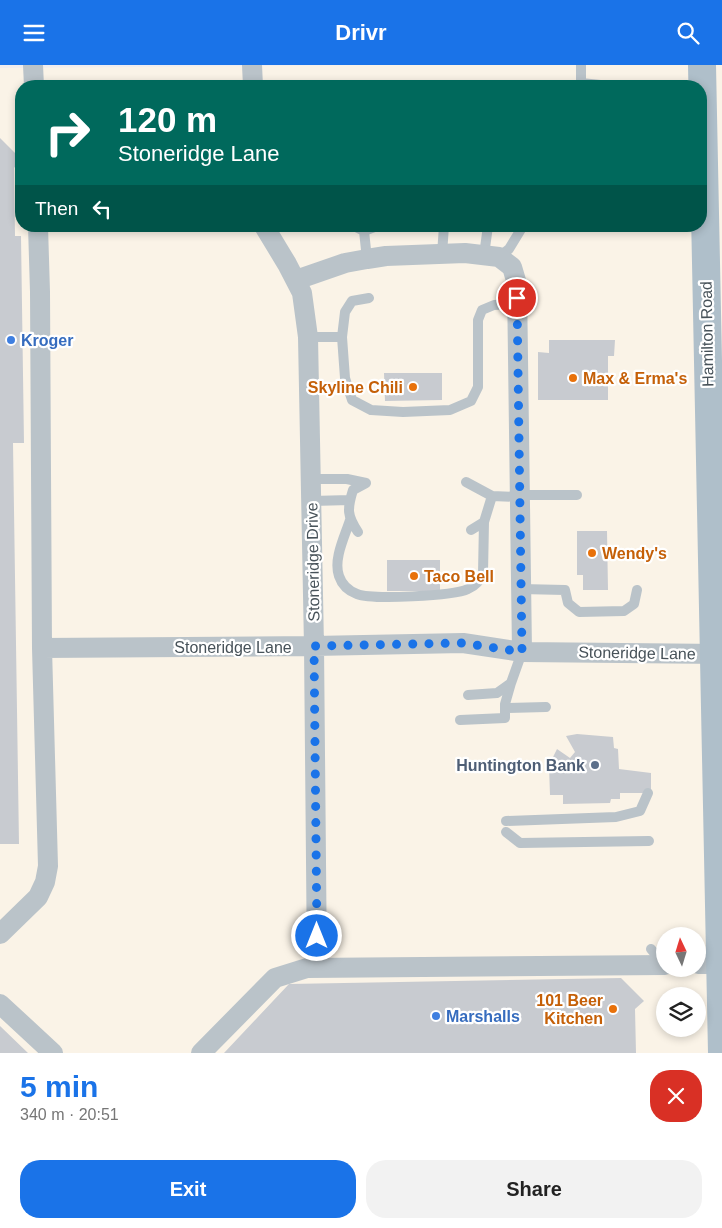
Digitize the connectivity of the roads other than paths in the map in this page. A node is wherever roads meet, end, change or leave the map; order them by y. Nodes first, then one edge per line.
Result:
1 (33, 65) edge
2 (252, 65) edge
3 (581, 65) edge
4 (702, 65) edge
5 (34, 80) edge
6 (253, 80) edge
7 (580, 80) edge
8 (702, 80) edge
9 (38, 232) edge
10 (268, 232) edge
11 (364, 232) edge
12 (445, 232) edge
13 (488, 232) edge
14 (519, 232) edge
15 (704, 232) edge
16 (442, 254) junction
17 (492, 256) junction
18 (367, 259) junction
19 (296, 280) junction
20 (369, 298) dead end
21 (517, 304) junction
22 (308, 337) junction
23 (343, 340) junction
24 (311, 479) junction
25 (466, 482) dead end
26 (577, 495) dead end
27 (492, 496) junction
28 (520, 496) junction
29 (312, 501) junction
30 (350, 501) junction
31 (350, 520) junction
32 (484, 522) junction
33 (471, 530) dead end
34 (358, 532) dead end
35 (521, 589) junction
36 (637, 590) dead end
37 (314, 646) junction
38 (42, 648) junction
39 (522, 652) junction
40 (718, 654) edge
41 (511, 683) junction
42 (468, 695) dead end
43 (546, 707) dead end
44 (506, 708) junction
45 (460, 720) dead end
46 (648, 793) dead end
47 (506, 821) dead end
48 (506, 832) dead end
49 (649, 841) dead end
50 (0, 934) edge
51 (651, 949) dead end
52 (656, 955) edge
53 (709, 964) edge
54 (656, 965) edge
55 (317, 968) junction
56 (0, 1004) edge
57 (53, 1053) edge
58 (201, 1053) edge
59 (722, 1053) edge

1 - 5 street
2 - 6 street
3 - 7 lane
4 - 8 main road, Hamilton Road
9 - 38 street
10 - 19 street, Stoneridge Drive
11 - 18 lane
12 - 16 lane
13 - 17 lane
14 - 17 lane
15 - 40 main road, Hamilton Road
16 - 17 street
16 - 18 street
17 - 21 street
18 - 19 street
19 - 22 street, Stoneridge Drive
20 - 23 lane
21 - 23 lane
21 - 28 street
22 - 23 lane
22 - 24 street, Stoneridge Drive
24 - 29 street, Stoneridge Drive
24 - 30 lane
25 - 27 lane
26 - 28 lane
27 - 28 lane
27 - 32 lane
28 - 35 street
29 - 30 lane
29 - 37 street, Stoneridge Drive
30 - 31 lane
31 - 32 lane
31 - 34 lane
32 - 33 lane
35 - 36 lane
35 - 39 street
37 - 38 street, Stoneridge Lane
37 - 39 street, Stoneridge Lane
37 - 55 street, Stoneridge Drive
38 - 50 street
39 - 40 street, Stoneridge Lane
39 - 41 lane
40 - 53 main road, Hamilton Road
41 - 42 lane
41 - 44 lane
43 - 44 lane
44 - 45 lane
46 - 47 lane
48 - 49 lane
51 - 52 lane
53 - 59 main road, Hamilton Road
54 - 55 street
55 - 58 street
56 - 57 street

